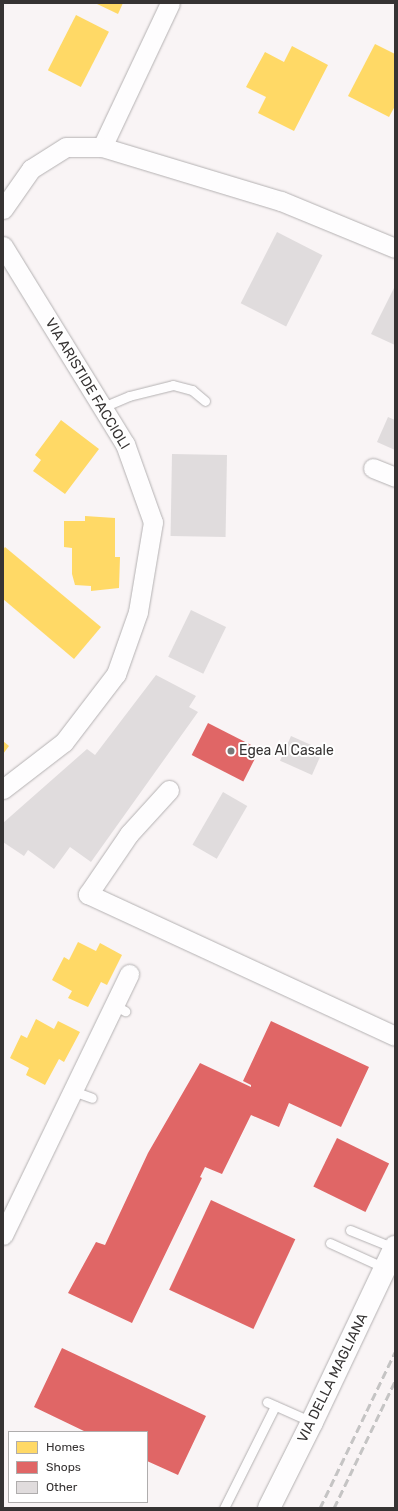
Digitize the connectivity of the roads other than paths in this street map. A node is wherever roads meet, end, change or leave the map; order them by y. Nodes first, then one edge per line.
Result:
1 (170, 3) edge
2 (102, 147) junction
3 (3, 209) edge
4 (3, 246) edge
5 (395, 248) edge
6 (205, 401) dead end
7 (103, 407) junction
8 (374, 468) dead end
9 (395, 477) edge
10 (3, 788) edge
11 (169, 790) dead end
12 (129, 974) dead end
13 (395, 1036) edge
14 (73, 1091) junction
15 (92, 1098) dead end
16 (350, 1230) dead end
17 (3, 1235) edge
18 (330, 1243) dead end
19 (395, 1248) edge
20 (385, 1268) junction
21 (312, 1422) junction
22 (224, 1508) edge
23 (269, 1508) edge

1 - 2 street
2 - 3 street
2 - 5 street
4 - 7 street, VIA ARISTIDE FACCIOLI
6 - 7 lane
7 - 10 street, VIA ARISTIDE FACCIOLI
8 - 9 street
11 - 13 street
12 - 14 street
14 - 15 lane
14 - 17 street
16 - 19 lane
18 - 20 lane
19 - 20 main road, VIA DELLA MAGLIANA
20 - 21 main road, VIA DELLA MAGLIANA
21 - 22 lane
21 - 23 main road, VIA DELLA MAGLIANA

